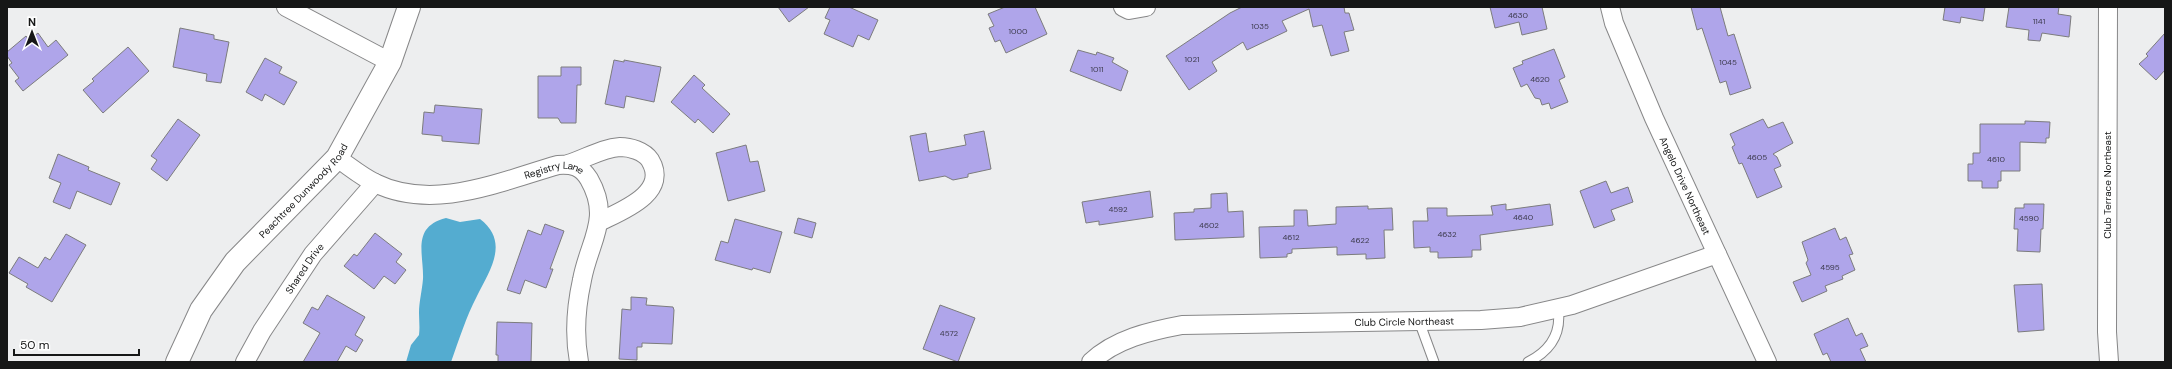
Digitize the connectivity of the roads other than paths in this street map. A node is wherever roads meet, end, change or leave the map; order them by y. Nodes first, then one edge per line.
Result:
1 (286, 7) edge
2 (409, 7) edge
3 (1123, 7) edge
4 (1146, 7) edge
5 (1610, 7) edge
6 (2108, 7) edge
7 (390, 62) junction
8 (337, 158) junction
9 (568, 164) junction
10 (375, 183) junction
11 (599, 222) junction
12 (1717, 254) junction
13 (1558, 308) junction
14 (1419, 321) junction
15 (177, 362) edge
16 (245, 362) edge
17 (579, 362) edge
18 (1091, 362) edge
19 (1434, 362) edge
20 (1528, 362) edge
21 (1767, 362) edge
22 (2109, 362) edge

1 - 7 street
2 - 7 main road, Peachtree Dunwoody Road
3 - 4 street
5 - 12 street, Angelo Drive Northeast
6 - 22 street, Club Terrace Northeast
7 - 8 main road, Peachtree Dunwoody Road
8 - 10 street, Registry Lane
8 - 15 main road, Peachtree Dunwoody Road
9 - 10 street, Registry Lane
9 - 11 street, Registry Lane
9 - 11 street
10 - 16 street, Shared Drive
11 - 17 street, Registry Lane
12 - 13 street, Club Circle Northeast
12 - 21 street, Angelo Drive Northeast
13 - 14 street, Club Circle Northeast
13 - 20 lane
14 - 18 street, Club Circle Northeast
14 - 19 lane

